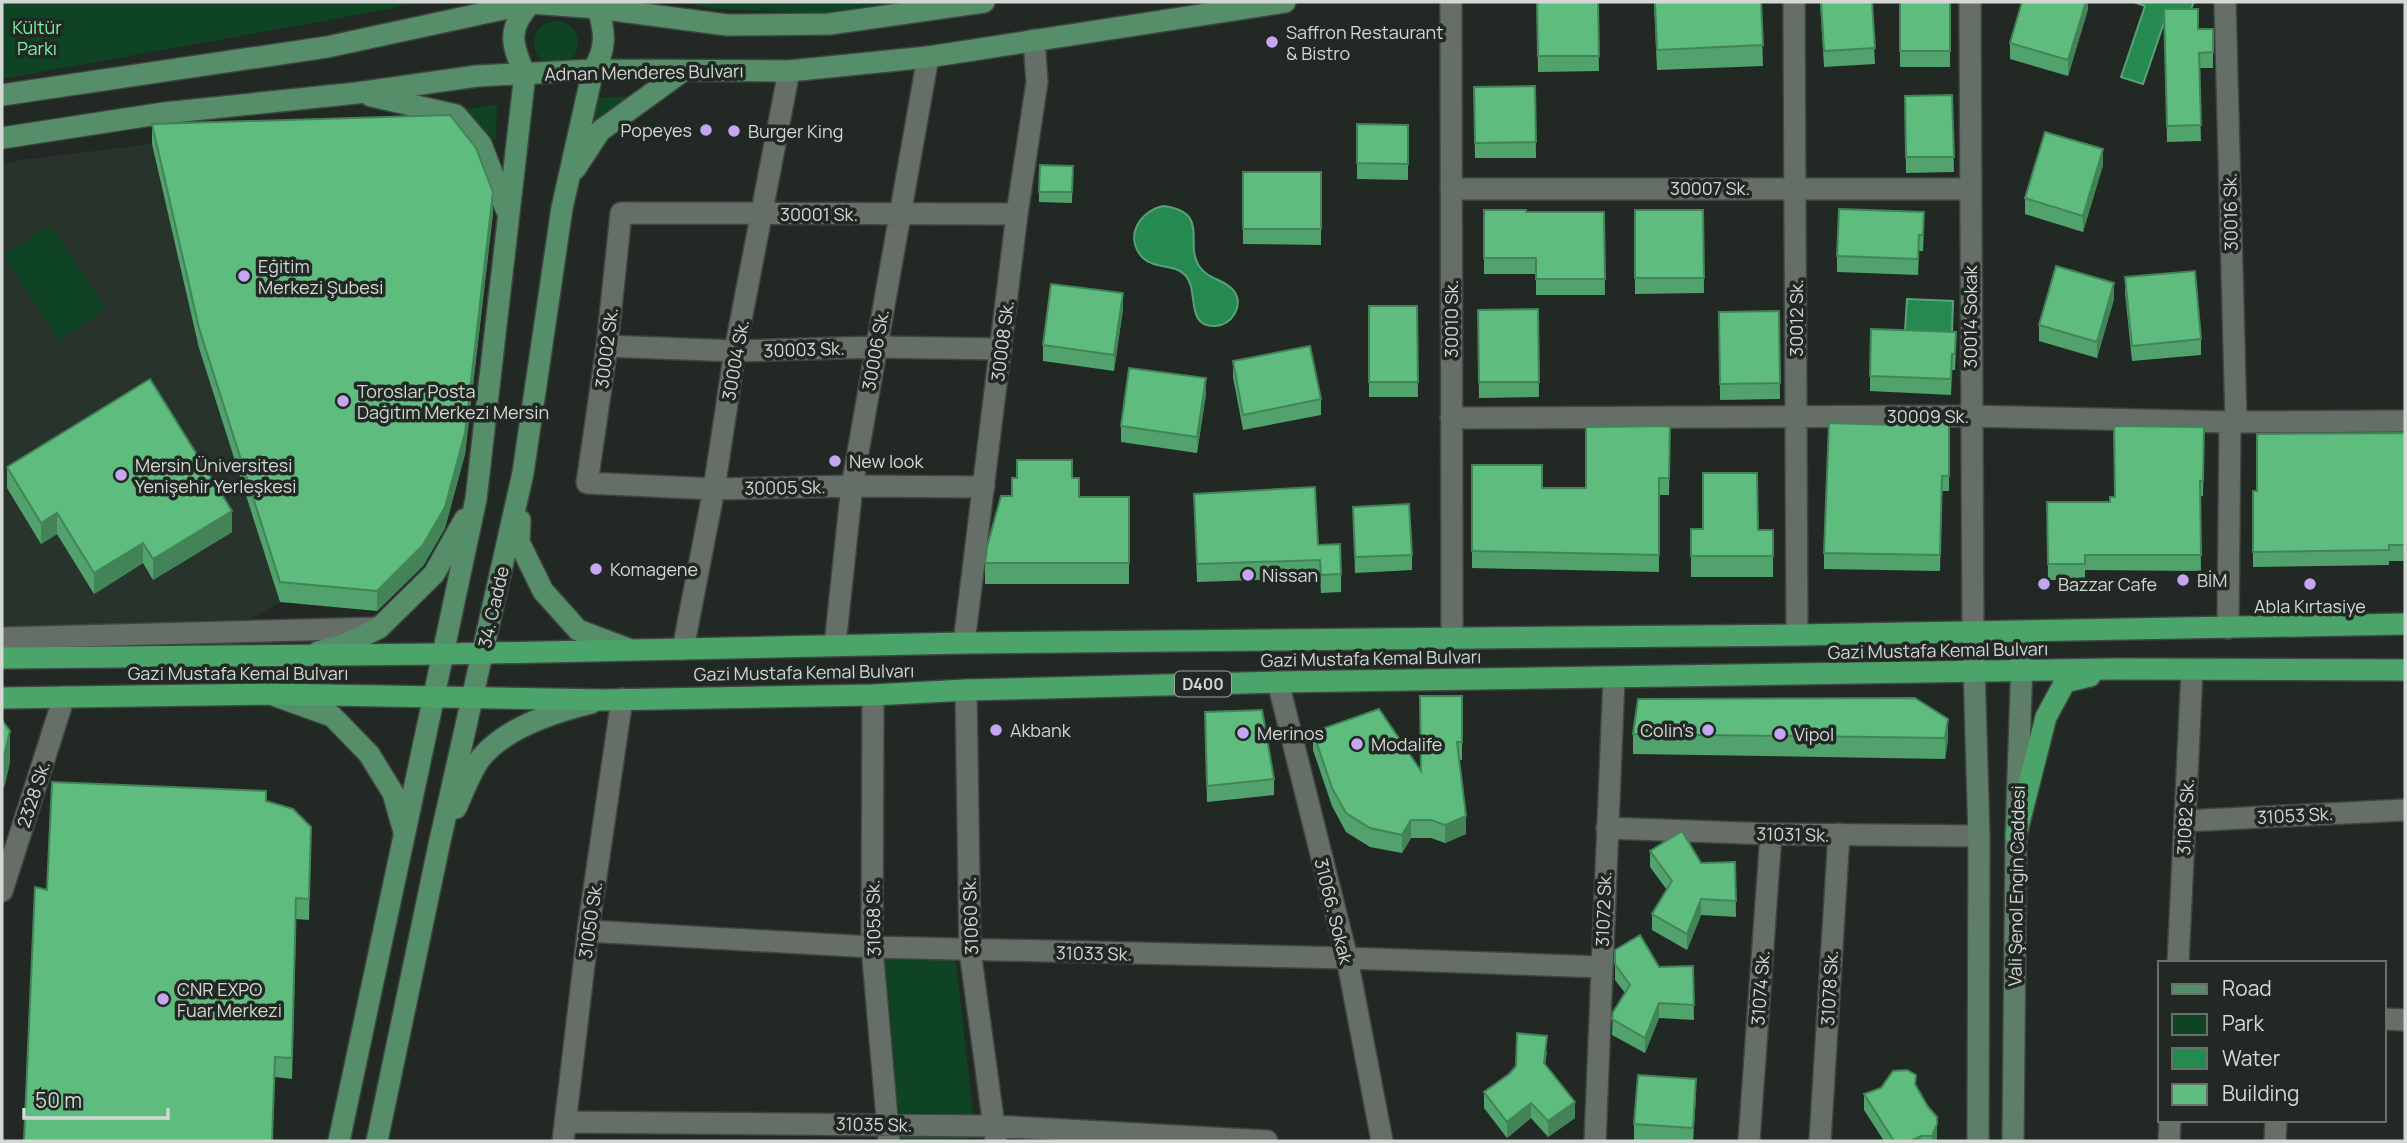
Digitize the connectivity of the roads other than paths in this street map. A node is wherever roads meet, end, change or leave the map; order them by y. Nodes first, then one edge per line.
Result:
1 (984, 2) edge
2 (1285, 2) edge
3 (1451, 2) edge
4 (1794, 2) edge
5 (1970, 2) edge
6 (2225, 2) edge
7 (531, 3) edge
8 (598, 8) junction
9 (1034, 40) junction
10 (928, 57) junction
11 (593, 70) junction
12 (683, 71) junction
13 (789, 71) junction
14 (524, 74) junction
15 (357, 93) junction
16 (2, 95) edge
17 (2, 138) edge
18 (1796, 187) junction
19 (1970, 189) junction
20 (1451, 190) junction
21 (562, 208) junction
22 (621, 213) joint
23 (508, 214) junction
24 (762, 214) junction
25 (898, 214) junction
26 (1017, 214) junction
27 (607, 346) junction
28 (876, 346) junction
29 (1001, 349) junction
30 (735, 351) junction
31 (1971, 416) junction
32 (1796, 417) junction
33 (1451, 418) junction
34 (2405, 421) edge
35 (2233, 422) junction
36 (523, 472) junction
37 (587, 483) joint
38 (852, 486) junction
39 (984, 487) junction
40 (714, 489) junction
41 (476, 499) junction
42 (2405, 624) edge
43 (379, 628) junction
44 (2228, 628) junction
45 (1973, 632) junction
46 (2023, 632) junction
47 (1797, 635) junction
48 (1452, 637) junction
49 (2, 638) edge
50 (964, 643) junction
51 (835, 645) junction
52 (683, 649) junction
53 (633, 650) junction
54 (443, 654) junction
55 (482, 654) junction
56 (307, 655) junction
57 (2, 658) edge
58 (2115, 669) junction
59 (2405, 670) edge
60 (2192, 671) junction
61 (2022, 672) junction
62 (1975, 673) junction
63 (1614, 678) junction
64 (1278, 682) junction
65 (966, 690) junction
66 (271, 694) junction
67 (873, 695) junction
68 (64, 697) junction
69 (2, 698) edge
70 (434, 698) junction
71 (472, 699) junction
72 (613, 700) junction
73 (2405, 810) edge
74 (2185, 821) junction
75 (1606, 828) junction
76 (405, 834) junction
77 (1771, 834) junction
78 (1839, 834) junction
79 (2016, 835) junction
80 (1979, 836) junction
81 (439, 845) junction
82 (2, 891) edge
83 (588, 931) junction
84 (872, 947) junction
85 (970, 951) junction
86 (1347, 958) junction
87 (2178, 961) edge
88 (1601, 967) junction
89 (2386, 1019) edge
90 (2405, 1020) edge
91 (2170, 1122) edge
92 (2276, 1122) edge
93 (564, 1132) edge
94 (888, 1133) edge
95 (995, 1134) edge
96 (339, 1141) edge
97 (377, 1141) edge
98 (1267, 1141) edge
99 (1382, 1141) edge
100 (1595, 1141) edge
101 (1749, 1141) edge
102 (1820, 1141) edge
103 (1978, 1141) edge
104 (2012, 1141) edge
105 (2169, 1141) edge
106 (2275, 1141) edge

1 - 8 main road
2 - 9 main road, Adnan Menderes Bulvarı
3 - 20 street, 30010 Sk.
4 - 18 street, 30012 Sk.
5 - 19 street, 30014 Sokak
6 - 35 street, 30016 Sk.
7 - 8 main road
7 - 14 main road
7 - 16 main road
8 - 11 main road
9 - 10 main road, Adnan Menderes Bulvarı
9 - 26 street, 30008 Sk.
10 - 13 main road, Adnan Menderes Bulvarı
10 - 25 street, 30006 Sk.
11 - 12 main road, Adnan Menderes Bulvarı
11 - 14 main road, Adnan Menderes Bulvarı
11 - 21 main road, 34. Cadde
12 - 13 main road, Adnan Menderes Bulvarı
12 - 21 main road
13 - 24 street, 30004 Sk.
14 - 15 main road, Adnan Menderes Bulvarı
14 - 23 main road
15 - 17 main road, Adnan Menderes Bulvarı
15 - 23 main road
18 - 19 street, 30007 Sk.
18 - 20 street, 30007 Sk.
18 - 32 street, 30012 Sk.
19 - 31 street, 30014 Sokak
20 - 33 street, 30010 Sk.
21 - 36 main road, 34. Cadde
22 - 24 street, 30001 Sk.
22 - 27 street, 30002 Sk.
23 - 41 main road
24 - 25 street, 30001 Sk.
24 - 30 street, 30004 Sk.
25 - 26 street, 30001 Sk.
25 - 28 street, 30006 Sk.
26 - 29 street, 30008 Sk.
27 - 30 street, 30003 Sk.
27 - 37 street, 30002 Sk.
28 - 29 street, 30003 Sk.
28 - 30 street, 30003 Sk.
28 - 38 street, 30006 Sk.
29 - 39 street, 30008 Sk.
30 - 40 street, 30004 Sk.
31 - 32 street, 30009 Sk.
31 - 35 street, 30009 Sk.
31 - 45 street, 30014 Sokak
32 - 33 street, 30009 Sk.
32 - 47 street, 30012 Sk.
33 - 48 street, 30010 Sk.
34 - 35 street, 30009 Sk.
35 - 44 street, 30016 Sk.
36 - 53 main road
36 - 55 main road, 34. Cadde
37 - 40 street, 30005 Sk.
38 - 39 street, 30005 Sk.
38 - 40 street, 30005 Sk.
38 - 51 street, 30006 Sk.
39 - 50 street, 30008 Sk.
40 - 52 street, 30004 Sk.
41 - 43 main road
41 - 54 main road
42 - 44 highway, Gazi Mustafa Kemal Bulvarı
43 - 49 street
43 - 56 main road
44 - 46 highway, Gazi Mustafa Kemal Bulvarı
45 - 46 highway, Gazi Mustafa Kemal Bulvarı
45 - 47 highway, Gazi Mustafa Kemal Bulvarı
45 - 62 main road, Vali Şenol Engin Caddesi
46 - 61 main road, Vali Şenol Engin Caddesi
47 - 48 highway, Gazi Mustafa Kemal Bulvarı
48 - 50 highway, Gazi Mustafa Kemal Bulvarı
50 - 51 highway, Gazi Mustafa Kemal Bulvarı
51 - 52 highway, Gazi Mustafa Kemal Bulvarı
52 - 53 highway, Gazi Mustafa Kemal Bulvarı
53 - 55 highway, Gazi Mustafa Kemal Bulvarı
54 - 55 highway, Gazi Mustafa Kemal Bulvarı
54 - 56 highway, Gazi Mustafa Kemal Bulvarı
54 - 70 main road
55 - 71 main road, 34. Cadde
56 - 57 highway, Gazi Mustafa Kemal Bulvarı
58 - 60 highway, Gazi Mustafa Kemal Bulvarı / D400
58 - 61 highway, Gazi Mustafa Kemal Bulvarı / D400
58 - 79 highway
59 - 60 highway, Gazi Mustafa Kemal Bulvarı / D400
60 - 74 street, 31082 Sk.
61 - 62 highway, Gazi Mustafa Kemal Bulvarı / D400
61 - 79 main road, Vali Şenol Engin Caddesi
62 - 63 highway, Gazi Mustafa Kemal Bulvarı / D400
62 - 80 main road, Vali Şenol Engin Caddesi
63 - 64 highway, Gazi Mustafa Kemal Bulvarı / D400
63 - 75 street, 31072 Sk.
64 - 65 highway, Gazi Mustafa Kemal Bulvarı / D400
64 - 86 street, 31066. Sokak
65 - 67 highway, Gazi Mustafa Kemal Bulvarı / D400
65 - 85 street, 31060 Sk.
66 - 68 highway, Gazi Mustafa Kemal Bulvarı / D400
66 - 70 highway, Gazi Mustafa Kemal Bulvarı / D400
66 - 76 main road
67 - 72 highway, Gazi Mustafa Kemal Bulvarı / D400
67 - 84 street, 31058 Sk.
68 - 69 highway, Gazi Mustafa Kemal Bulvarı / D400
68 - 82 street, 2328 Sk.
70 - 71 highway, Gazi Mustafa Kemal Bulvarı / D400
70 - 76 main road
71 - 72 highway, Gazi Mustafa Kemal Bulvarı / D400
71 - 81 main road, 34. Cadde
72 - 81 main road
72 - 83 street, 31050 Sk.
73 - 74 street, 31053 Sk.
74 - 87 street, 31082 Sk.
75 - 77 street, 31031 Sk.
75 - 88 street, 31072 Sk.
76 - 96 main road
77 - 78 street, 31031 Sk.
77 - 101 street, 31074 Sk.
78 - 80 street, 31031 Sk.
78 - 102 street, 31078 Sk.
79 - 104 main road, Vali Şenol Engin Caddesi
80 - 103 main road, Vali Şenol Engin Caddesi
81 - 97 main road, 34. Cadde
83 - 84 street, 31033 Sk.
83 - 93 street, 31050 Sk.
84 - 85 street, 31033 Sk.
84 - 94 street, 31058 Sk.
85 - 86 street, 31033 Sk.
85 - 95 street, 31060 Sk.
86 - 88 street, 31033 Sk.
86 - 99 street, 31066. Sokak
88 - 100 street, 31072 Sk.
89 - 90 street
91 - 105 street
92 - 106 street
93 - 94 street, 31035 Sk.
94 - 95 street, 31035 Sk.
95 - 98 street, 31035 Sk.

